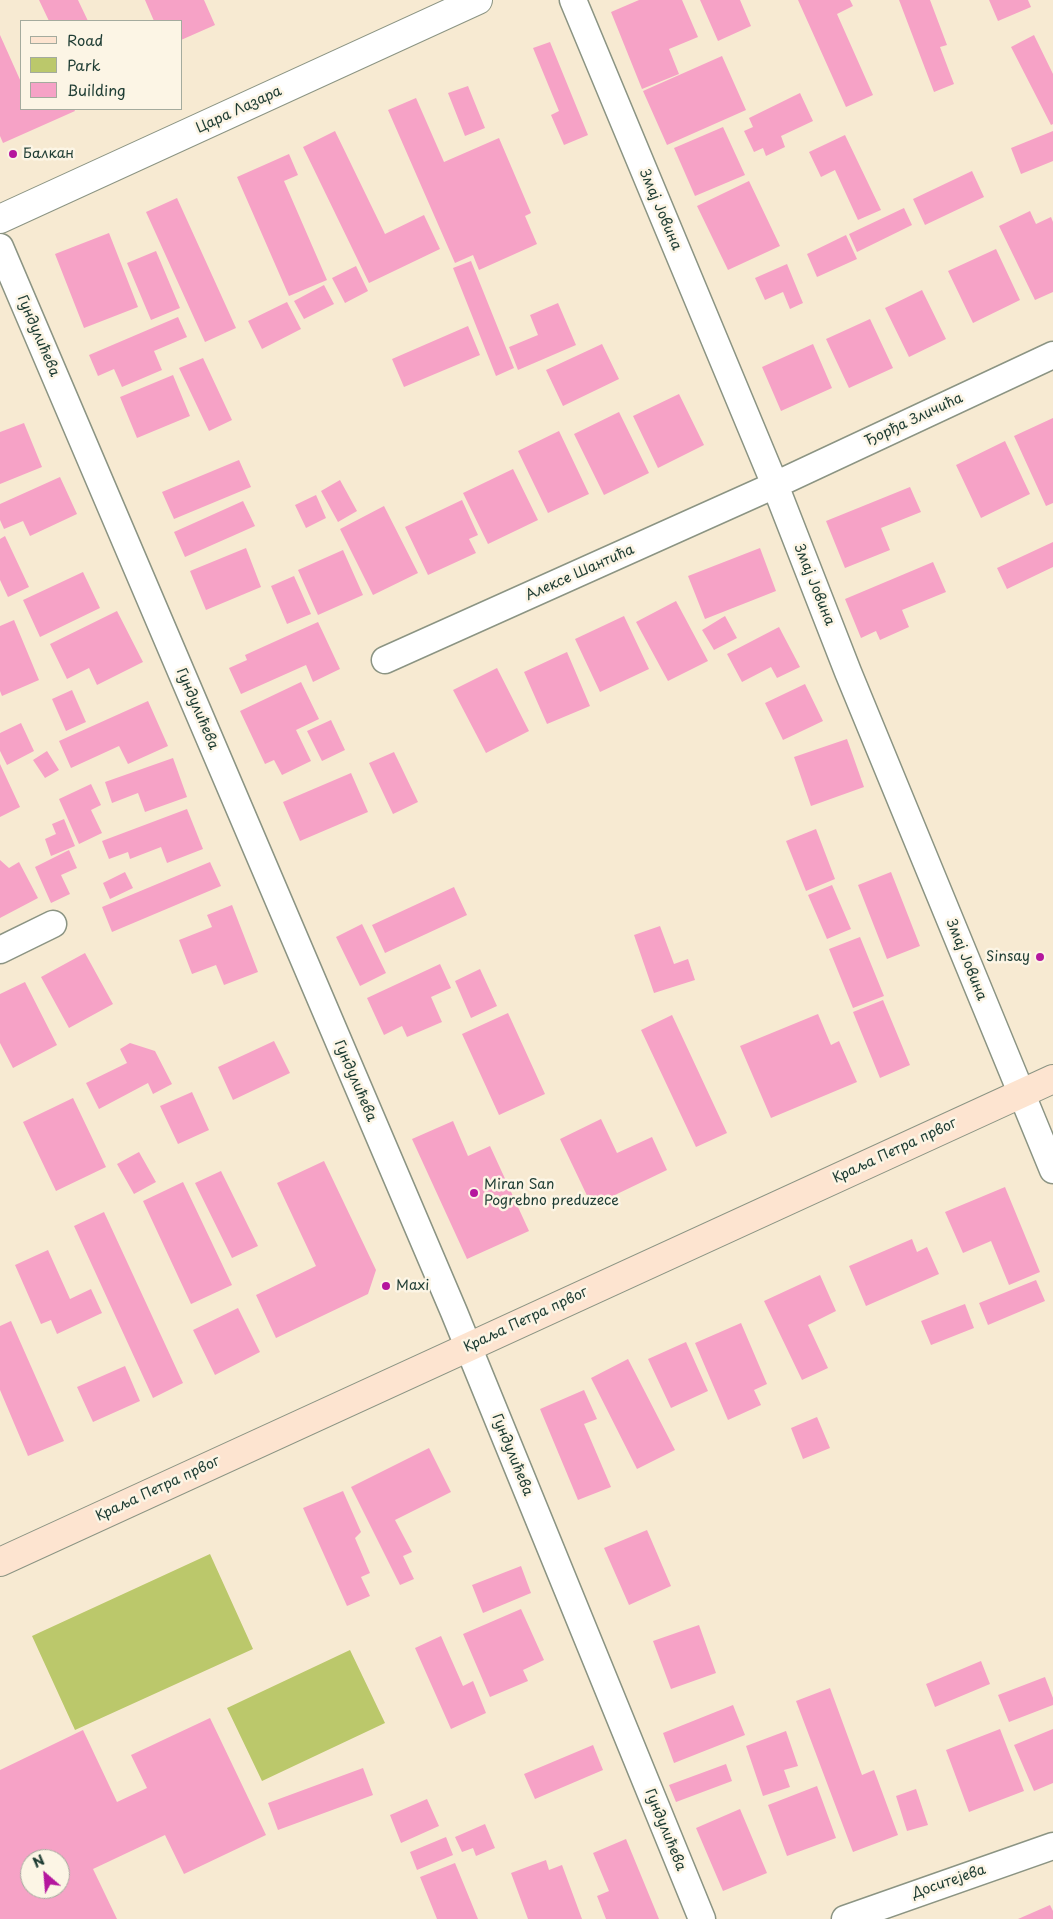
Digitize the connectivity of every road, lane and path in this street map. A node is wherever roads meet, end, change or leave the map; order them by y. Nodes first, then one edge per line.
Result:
1 (478, 0) edge
2 (573, 0) edge
3 (0, 219) edge
4 (0, 247) edge
5 (1053, 355) edge
6 (775, 485) junction
7 (385, 660) dead end
8 (52, 924) dead end
9 (0, 950) edge
10 (1053, 1079) edge
11 (1021, 1094) junction
12 (1053, 1170) edge
13 (468, 1347) junction
14 (0, 1562) edge
15 (1053, 1846) edge
16 (702, 1919) edge
17 (845, 1919) edge

1 - 3 street, Цара Лазара
2 - 6 street, Змај Јовина
4 - 13 street, Гундулићева
5 - 6 street, Ђорђа Зличића
6 - 7 street, Алексе Шантића
6 - 11 street, Змај Јовина
8 - 9 street
10 - 11 main road, Краља Петра првог
11 - 12 street, Змај Јовина
11 - 13 main road, Краља Петра првог
13 - 14 main road, Краља Петра првог
13 - 16 street, Гундулићева
15 - 17 street, Доситејева

